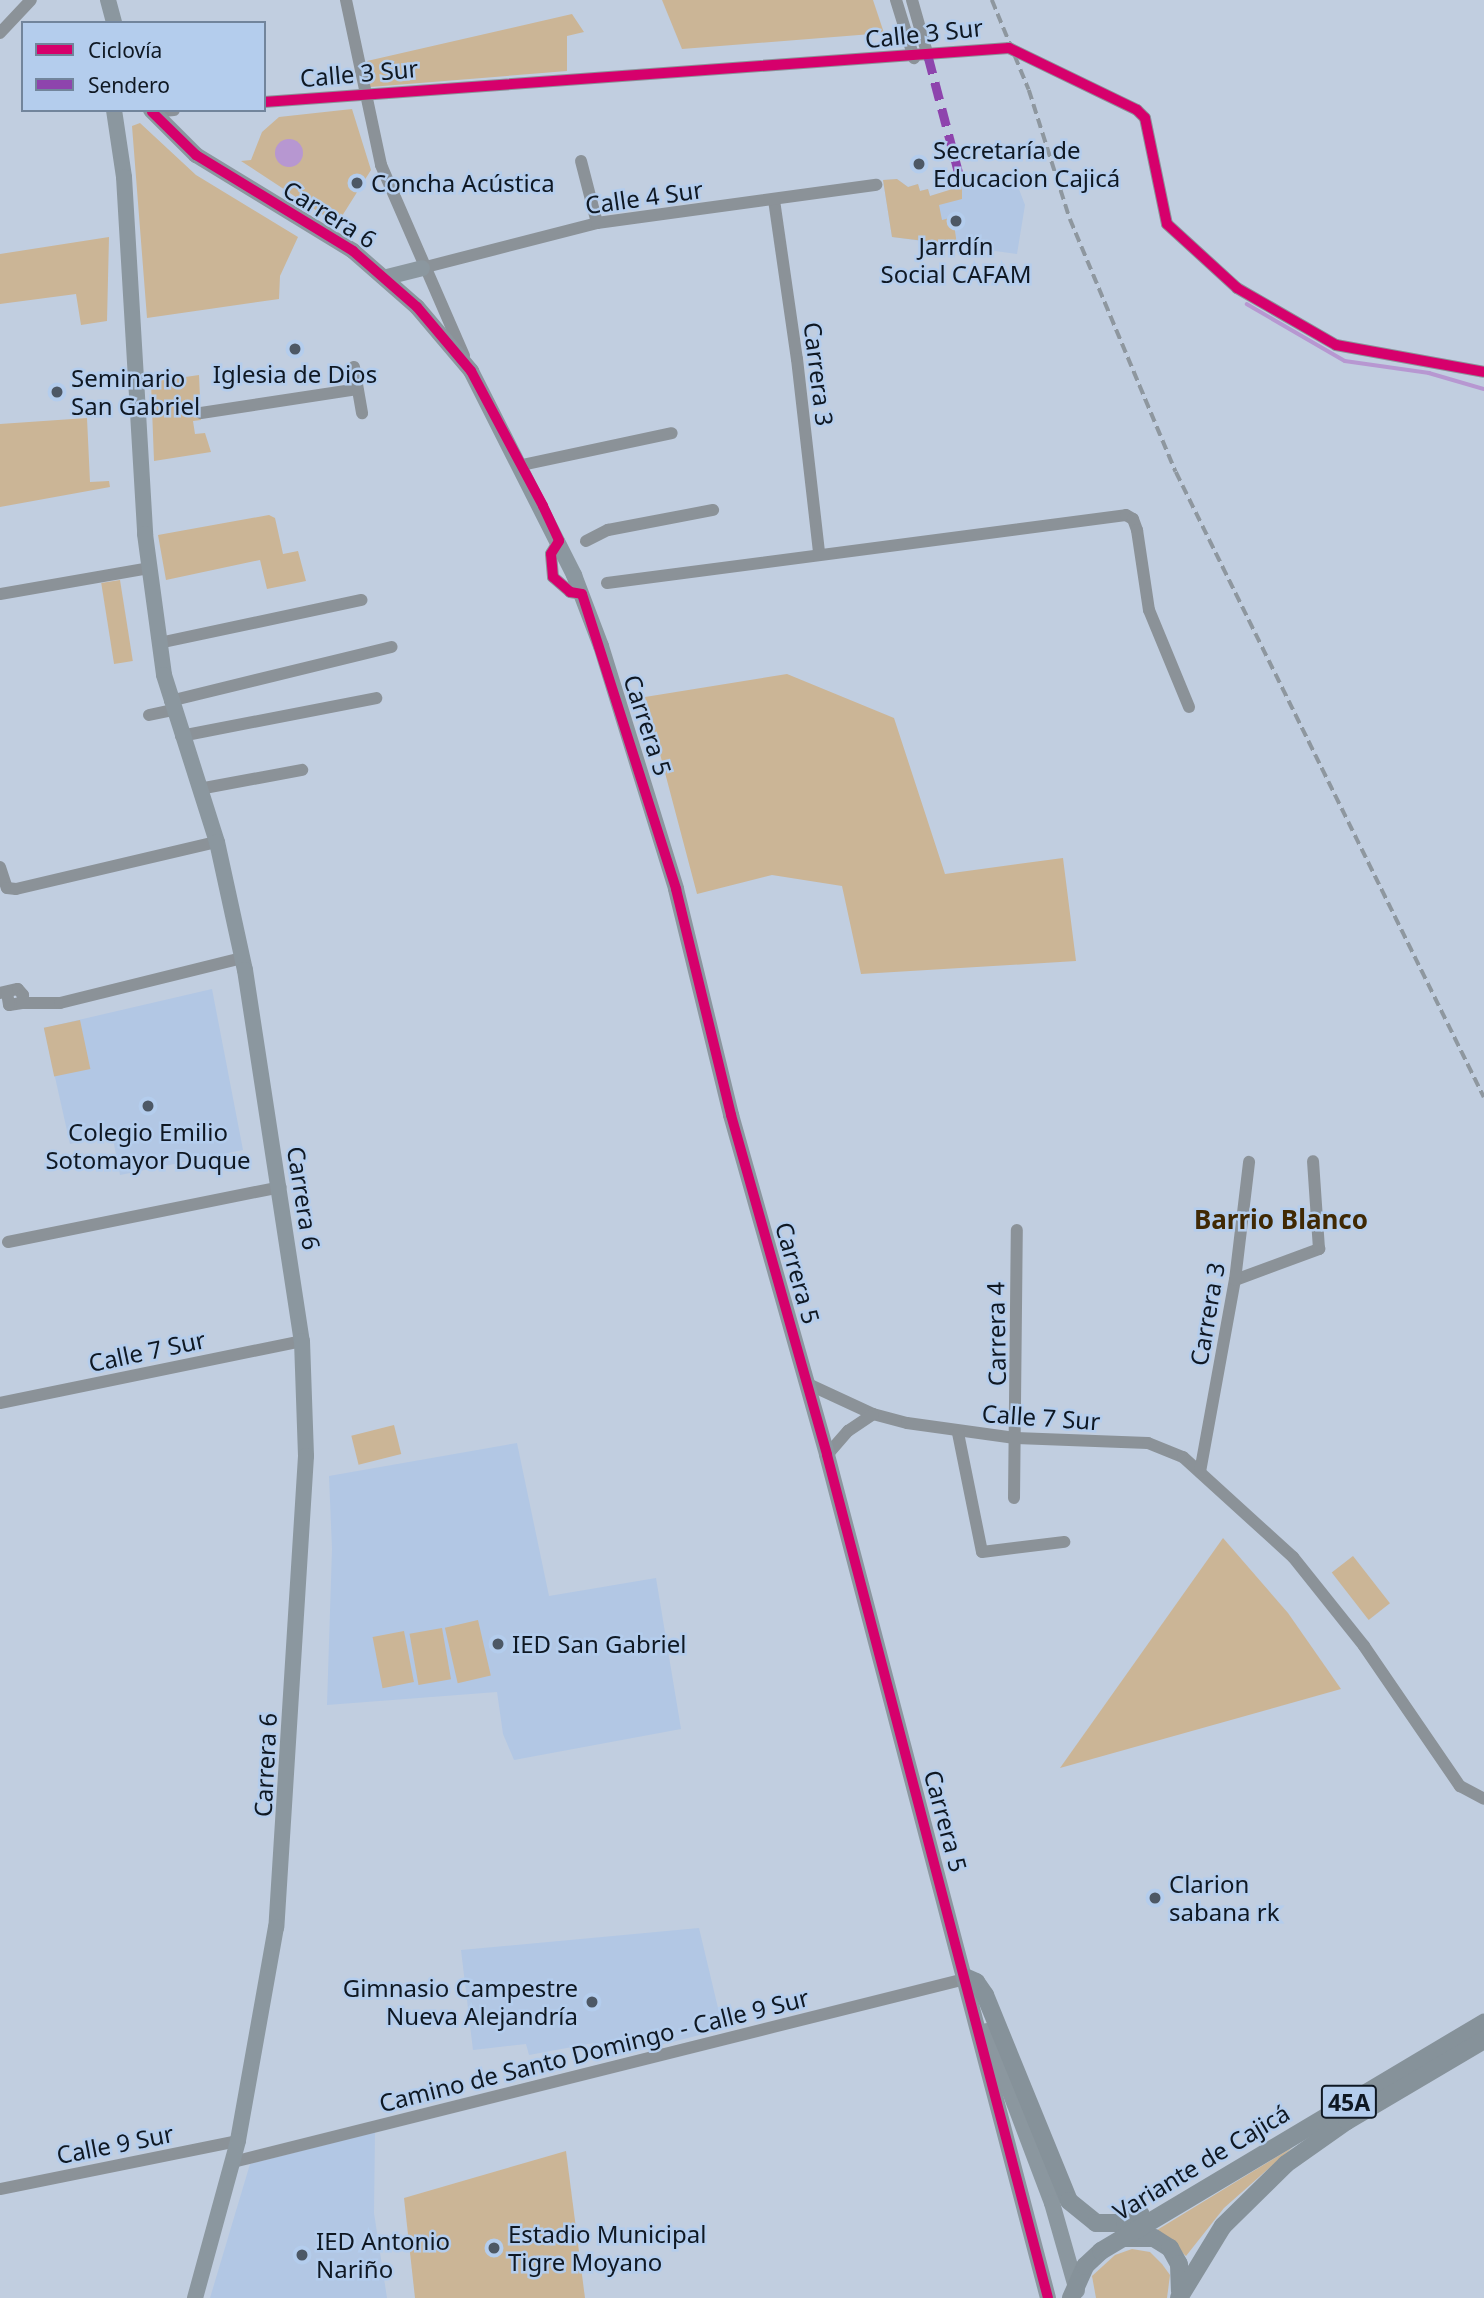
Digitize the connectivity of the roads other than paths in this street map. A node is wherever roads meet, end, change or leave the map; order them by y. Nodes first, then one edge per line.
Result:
1 (31, 0) edge
2 (346, 0) edge
3 (896, 0) edge
4 (912, 0) edge
5 (0, 33) edge
6 (921, 57) junction
7 (362, 93) junction
8 (266, 102) edge
9 (115, 112) edge
10 (152, 112) edge
11 (581, 161) dead end
12 (876, 185) dead end
13 (774, 200) junction
14 (597, 223) junction
15 (422, 268) junction
16 (387, 277) junction
17 (354, 368) dead end
18 (471, 371) junction
19 (1484, 372) edge
20 (357, 389) junction
21 (201, 412) dead end
22 (362, 413) dead end
23 (672, 433) dead end
24 (522, 465) junction
25 (713, 510) dead end
26 (586, 541) dead end
27 (819, 553) junction
28 (149, 568) junction
29 (607, 583) dead end
30 (0, 594) edge
31 (361, 600) dead end
32 (159, 643) junction
33 (391, 647) dead end
34 (376, 698) dead end
35 (171, 706) junction
36 (1189, 707) dead end
37 (149, 715) dead end
38 (181, 736) junction
39 (302, 770) dead end
40 (199, 789) junction
41 (217, 842) junction
42 (0, 867) edge
43 (242, 958) junction
44 (7, 1000) edge
45 (1313, 1161) dead end
46 (1249, 1162) dead end
47 (279, 1187) junction
48 (1017, 1230) dead end
49 (8, 1242) dead end
50 (1235, 1280) junction
51 (302, 1341) junction
52 (808, 1384) junction
53 (0, 1403) edge
54 (873, 1414) junction
55 (958, 1433) junction
56 (1015, 1438) junction
57 (827, 1455) junction
58 (1200, 1472) junction
59 (1014, 1498) dead end
60 (1063, 1542) dead end
61 (1484, 1799) edge
62 (965, 1975) junction
63 (1484, 2023) edge
64 (1484, 2040) edge
65 (237, 2141) junction
66 (233, 2162) junction
67 (1214, 2183) junction
68 (0, 2189) edge
69 (1118, 2240) junction
70 (195, 2298) edge
71 (1048, 2298) edge
72 (1071, 2298) edge
73 (1079, 2298) edge
74 (1178, 2298) edge

1 - 5 street
2 - 7 street, Carrera 5
3 - 6 street
4 - 6 street
6 - 7 street, Calle 3 Sur
6 - 19 street, Calle 3 Sur
7 - 8 street, Calle 3 Sur
7 - 15 street, Carrera 5
9 - 28 main road, Carrera 6
10 - 16 main road, Carrera 6
11 - 14 street
12 - 13 street, Calle 4 Sur
13 - 14 street, Calle 4 Sur
13 - 27 street, Carrera 3
14 - 15 street, Calle 4 Sur
15 - 16 main road
15 - 18 street, Carrera 5
16 - 18 main road, Carrera 6
17 - 20 street
18 - 24 main road, Carrera 5
20 - 21 street
20 - 22 street
23 - 24 street
24 - 52 main road, Carrera 5
25 - 26 street
27 - 29 street
27 - 36 street
28 - 30 street
28 - 32 main road, Carrera 6
31 - 32 street
32 - 35 main road, Carrera 6
33 - 35 street
34 - 38 street
35 - 37 street
35 - 38 main road, Carrera 6
38 - 40 main road, Carrera 6
39 - 40 street
40 - 41 main road, Carrera 6
41 - 42 street
41 - 43 main road, Carrera 6
43 - 44 street
43 - 47 main road, Carrera 6
45 - 50 street
46 - 50 street, Carrera 3
47 - 49 street
47 - 51 main road, Carrera 6
48 - 56 street, Carrera 4
50 - 58 street, Carrera 3
51 - 53 street, Calle 7 Sur
51 - 65 main road, Carrera 6
52 - 54 street, Calle 7 Sur
52 - 57 main road, Carrera 5
54 - 55 street, Calle 7 Sur
54 - 57 street
55 - 56 street, Calle 7 Sur
55 - 60 street
56 - 58 street, Calle 7 Sur
56 - 59 street, Carrera 4
57 - 62 main road, Carrera 5
58 - 61 street, Calle 7 Sur
62 - 66 street, Camino de Santo Domingo - Calle 9 Sur
62 - 67 highway
62 - 71 main road, Carrera 5
62 - 73 main road, Carrera 5
63 - 67 highway, Variante de Cajicá / 45A
64 - 74 highway, Variante de Cajicá / 45A
65 - 66 main road, Carrera 6
65 - 68 street, Calle 9 Sur
66 - 70 main road, Carrera 6
67 - 69 highway, Variante de Cajicá / 45A
69 - 72 highway, Variante de Cajicá / 45A
69 - 74 highway

